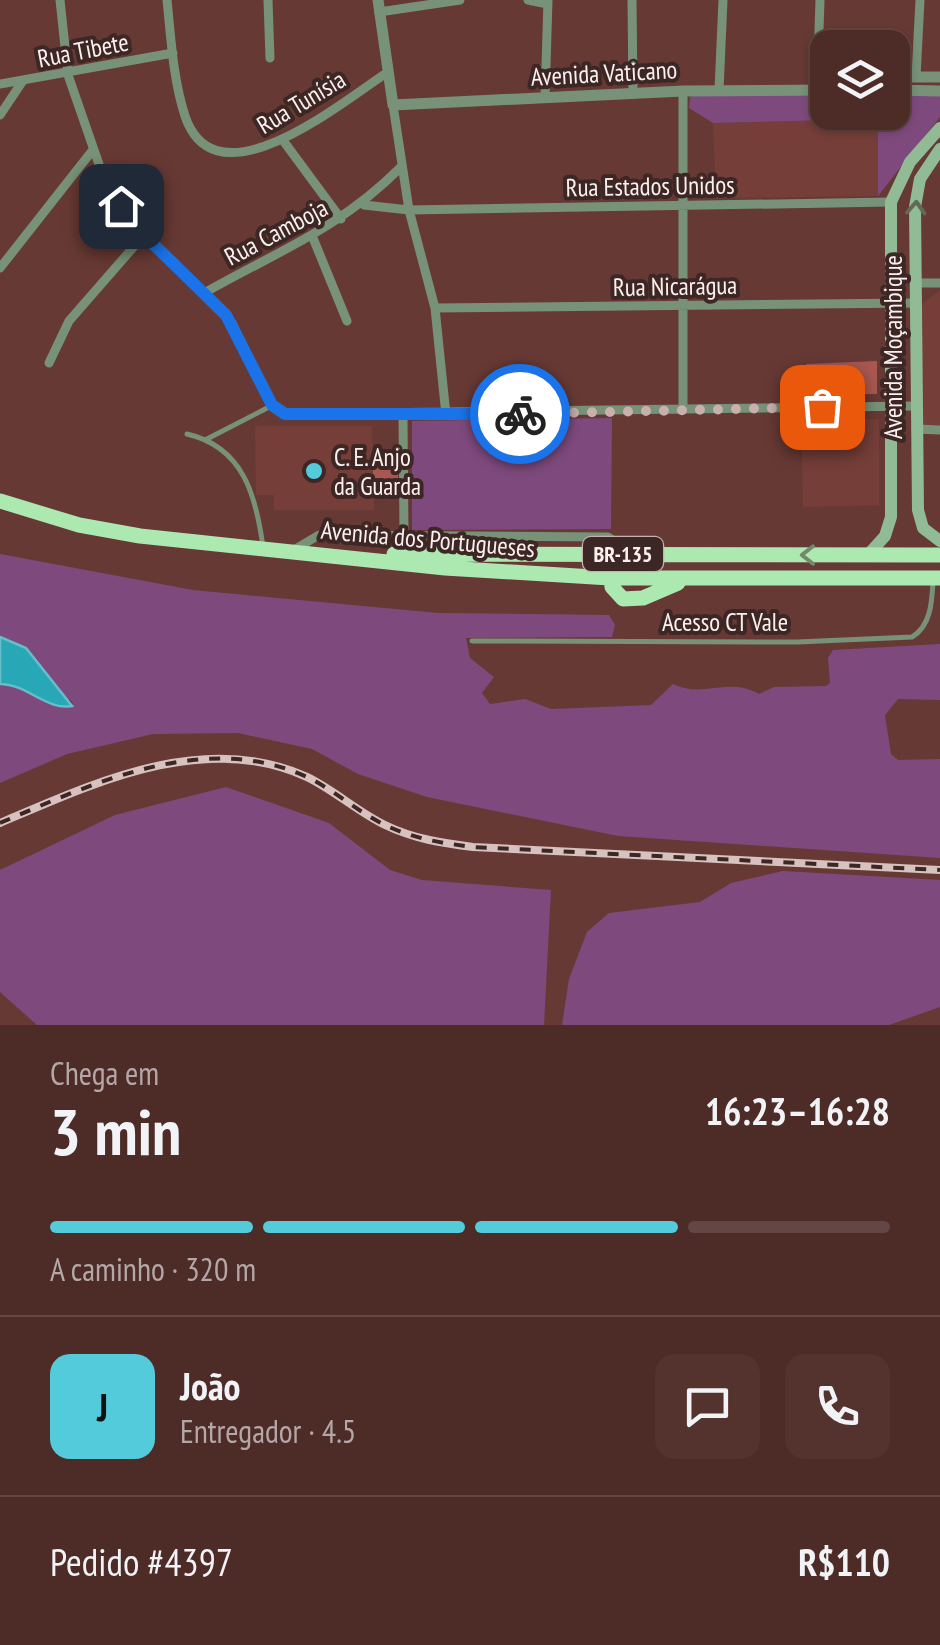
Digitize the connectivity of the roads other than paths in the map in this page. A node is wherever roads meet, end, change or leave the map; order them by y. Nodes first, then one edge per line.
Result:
1 (60, 0) edge
2 (167, 0) edge
3 (268, 0) edge
4 (460, 0) edge
5 (528, 0) edge
6 (632, 0) edge
7 (723, 0) edge
8 (820, 0) edge
9 (920, 0) edge
10 (548, 2) edge
11 (378, 6) edge
12 (821, 30) edge
13 (173, 53) junction
14 (270, 58) dead end
15 (388, 72) junction
16 (68, 76) junction
17 (910, 77) edge
18 (916, 77) junction
19 (940, 78) edge
20 (22, 82) junction
21 (0, 84) edge
22 (719, 90) junction
23 (810, 90) edge
24 (910, 90) edge
25 (683, 91) junction
26 (940, 91) edge
27 (633, 94) junction
28 (546, 98) junction
29 (393, 105) junction
30 (0, 115) edge
31 (940, 128) edge
32 (282, 138) junction
33 (940, 149) edge
34 (92, 151) junction
35 (401, 167) junction
36 (891, 202) junction
37 (364, 205) junction
38 (684, 206) junction
39 (409, 210) junction
40 (341, 220) junction
41 (144, 235) junction
42 (313, 238) junction
43 (0, 268) edge
44 (916, 283) junction
45 (940, 283) edge
46 (206, 292) junction
47 (890, 303) junction
48 (916, 303) junction
49 (683, 306) junction
50 (435, 308) junction
51 (347, 321) dead end
52 (49, 362) dead end
53 (272, 405) junction
54 (890, 406) junction
55 (916, 406) junction
56 (683, 410) junction
57 (446, 415) junction
58 (403, 416) junction
59 (916, 430) junction
60 (940, 430) edge
61 (187, 434) dead end
62 (207, 439) junction
63 (0, 501) edge
64 (404, 535) junction
65 (940, 541) edge
66 (263, 550) junction
67 (298, 553) junction
68 (634, 554) junction
69 (716, 555) junction
70 (940, 555) edge
71 (867, 556) junction
72 (610, 578) junction
73 (937, 578) edge
74 (472, 641) dead end

1 - 16 street
2 - 13 street, Rua Tunísia
3 - 14 street
4 - 11 street
5 - 10 street
6 - 27 street
7 - 22 street
8 - 12 street
9 - 18 street
10 - 28 street
11 - 15 street
13 - 16 street, Rua Tibete
13 - 32 street, Rua Tunísia
15 - 29 street
15 - 32 street, Rua Tunísia
16 - 20 street, Rua Tibete
16 - 34 street
17 - 18 street
18 - 19 street
20 - 21 street, Rua Tibete
20 - 30 street
22 - 23 street, Avenida Vaticano
22 - 25 street, Avenida Vaticano
24 - 26 street
25 - 27 street, Avenida Vaticano
25 - 38 street
27 - 28 street, Avenida Vaticano
28 - 29 street, Avenida Vaticano
29 - 35 street
31 - 36 main road, Avenida Moçambique
32 - 40 street
44 -> 33 main road, Avenida Moçambique
34 - 41 street
34 - 43 street
35 - 37 street, Rua Camboja
35 - 39 street
36 - 38 street, Rua Estados Unidos
36 - 47 main road, Avenida Moçambique
37 - 39 street, Rua Camboja
37 - 40 street, Rua Camboja
38 - 39 street, Rua Estados Unidos
38 - 49 street
39 - 50 street
40 - 42 street, Rua Camboja
41 - 46 street
41 - 52 street
42 - 46 street, Rua Camboja
42 - 51 street
44 - 45 street
44 - 48 main road, Avenida Moçambique
46 - 53 street
47 - 48 street, Rua Nicarágua
47 - 49 street, Rua Nicarágua
47 - 54 main road, Avenida Moçambique
48 - 55 main road, Avenida Moçambique
49 - 50 street, Rua Nicarágua
49 - 56 street
50 - 57 street
53 - 58 street
53 - 62 lane
54 - 55 street
54 - 56 street
54 - 71 main road, Avenida Moçambique
55 - 59 main road, Avenida Moçambique
56 - 57 street
57 - 58 street
58 - 64 street
59 - 60 street
59 - 65 main road, Avenida Moçambique
61 - 62 lane
62 - 66 lane
63 - 66 highway, BR-135
64 - 67 street
64 - 68 street
66 - 67 highway, BR-135
67 - 68 highway, Avenida dos Portugueses / BR-135
67 - 72 highway, Avenida dos Portugueses / BR-135
68 - 69 highway, Avenida dos Portugueses / BR-135
71 -> 69 highway, Avenida dos Portugueses / BR-135
69 - 72 highway
70 - 71 highway, Avenida dos Portugueses / BR-135
72 - 73 highway, BR-135
73 - 74 lane, Acesso CT Vale

